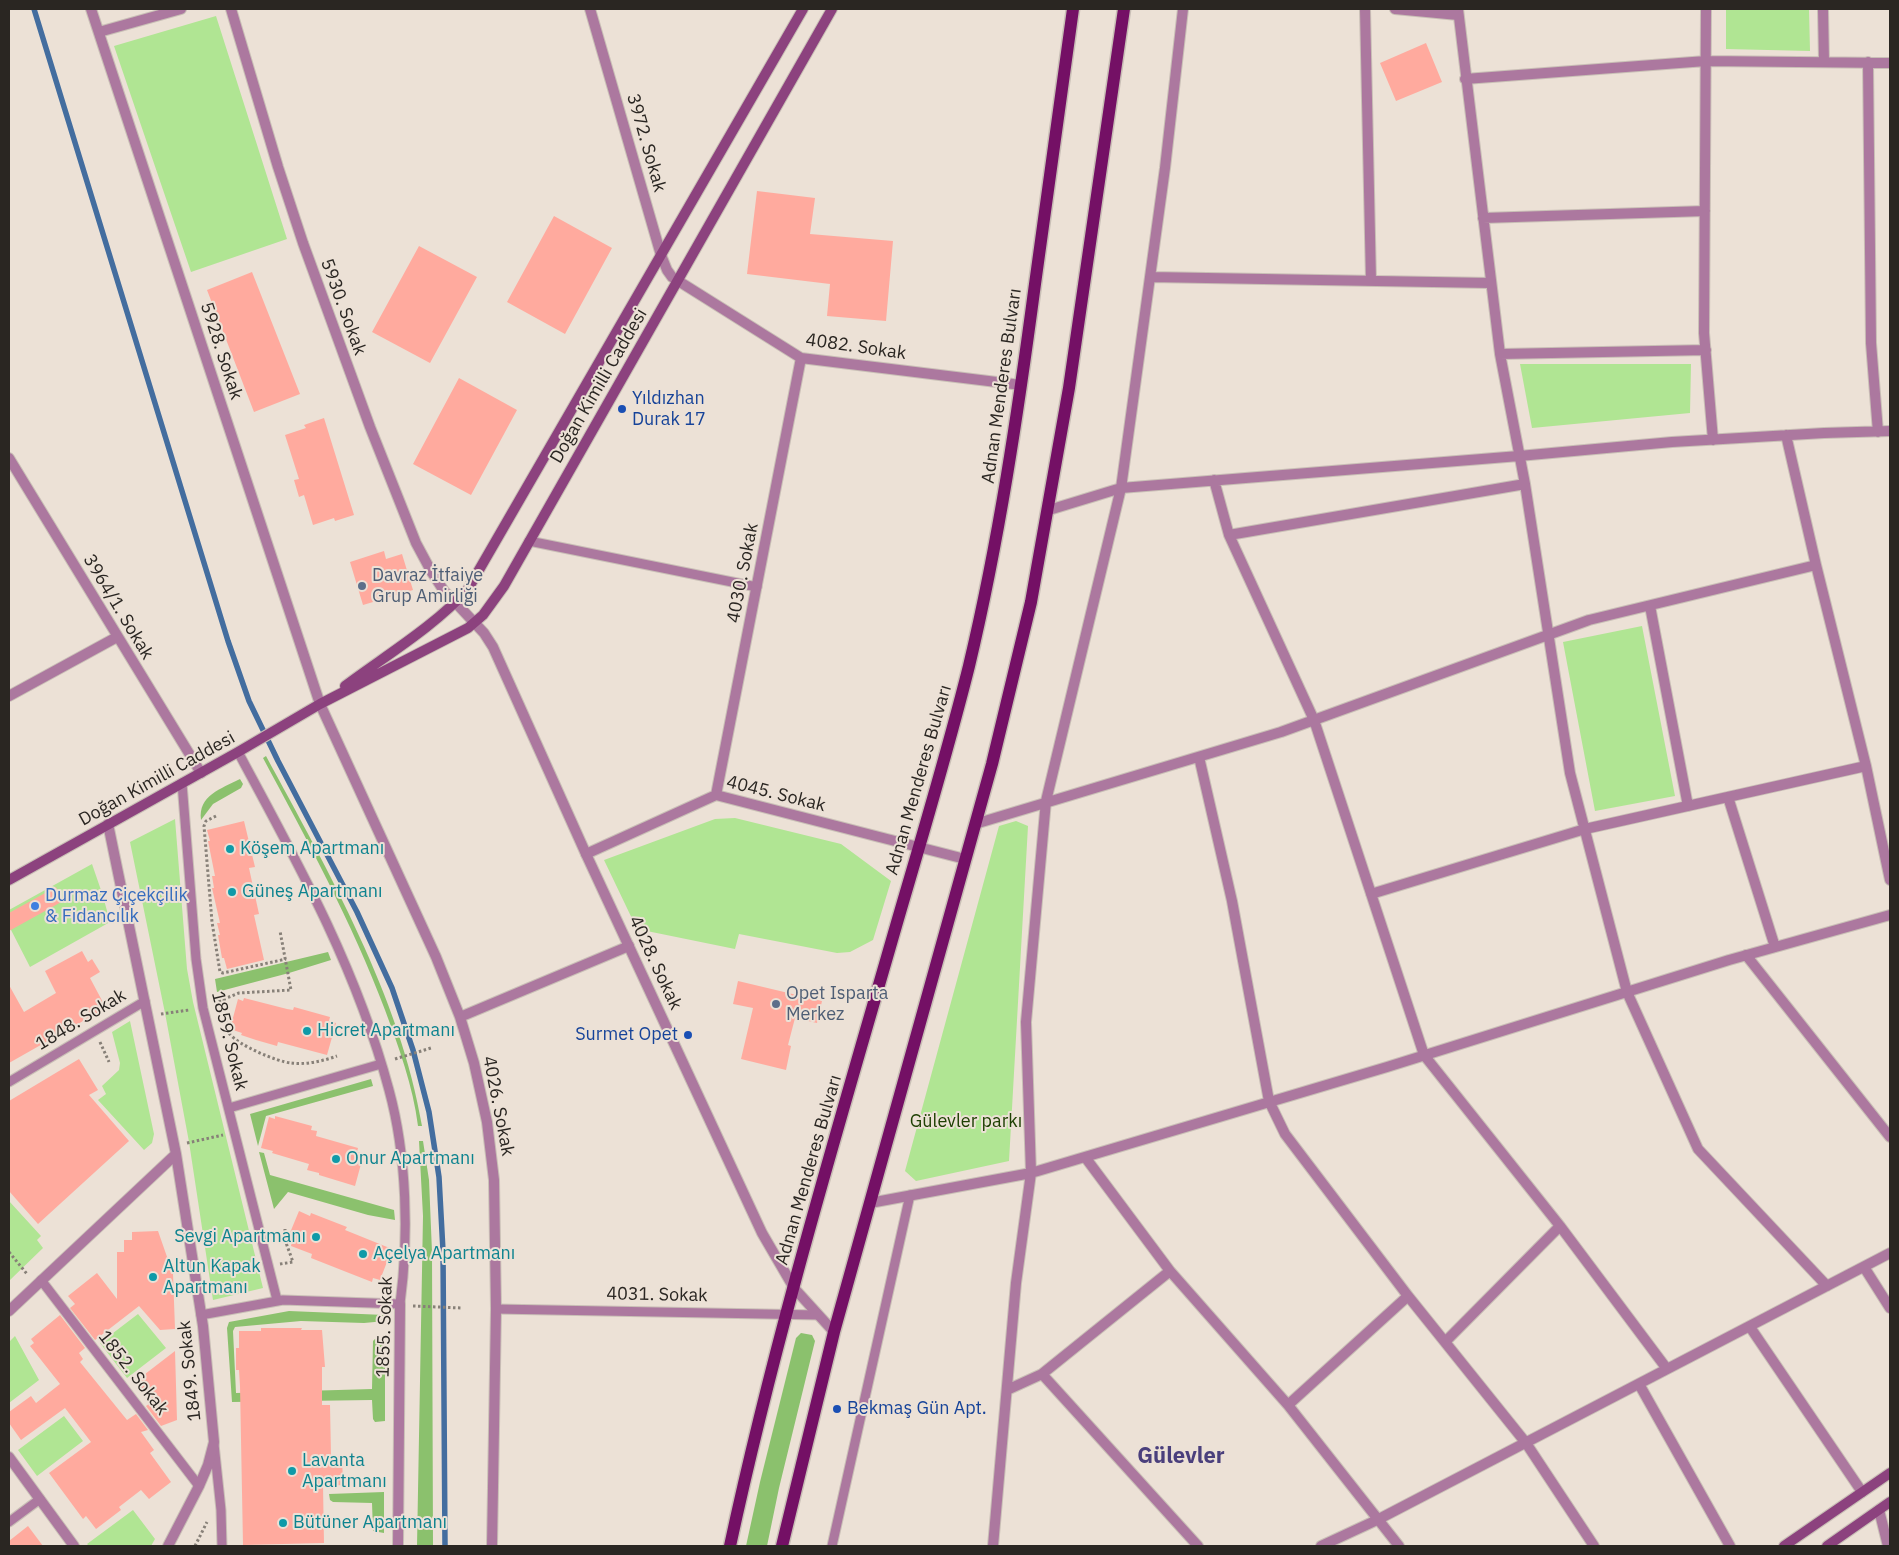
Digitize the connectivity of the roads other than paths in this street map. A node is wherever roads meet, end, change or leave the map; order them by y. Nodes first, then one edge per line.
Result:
1 (91, 9) edge
2 (181, 9) edge
3 (231, 9) edge
4 (590, 9) edge
5 (803, 9) edge
6 (832, 9) edge
7 (1073, 9) edge
8 (1124, 9) edge
9 (1183, 9) edge
10 (1365, 9) edge
11 (1395, 9) edge
12 (1706, 9) edge
13 (1824, 9) edge
14 (1458, 12) edge
15 (99, 32) junction
16 (1706, 61) junction
17 (1824, 62) junction
18 (1868, 62) junction
19 (1890, 63) edge
20 (1466, 79) junction
21 (1705, 211) junction
22 (1482, 218) junction
23 (661, 255) junction
24 (1150, 277) junction
25 (1371, 280) junction
26 (677, 282) junction
27 (1490, 283) junction
28 (1706, 350) junction
29 (1500, 354) junction
30 (801, 358) junction
31 (1021, 385) junction
32 (1890, 431) edge
33 (1878, 432) junction
34 (1786, 435) junction
35 (1713, 440) junction
36 (1520, 456) junction
37 (9, 458) edge
38 (1214, 480) junction
39 (1525, 484) junction
40 (1121, 488) junction
41 (1048, 510) junction
42 (1229, 535) junction
43 (529, 542) junction
44 (1816, 565) junction
45 (756, 587) junction
46 (456, 603) junction
47 (1650, 606) junction
48 (474, 623) junction
49 (1549, 634) junction
50 (117, 637) junction
51 (9, 696) edge
52 (320, 704) junction
53 (1314, 720) junction
54 (238, 752) junction
55 (1199, 757) junction
56 (1866, 766) junction
57 (201, 773) junction
58 (182, 784) junction
59 (716, 795) junction
60 (1728, 797) junction
61 (1046, 801) junction
62 (1688, 806) junction
63 (108, 824) junction
64 (975, 824) junction
65 (1585, 829) junction
66 (919, 847) junction
67 (586, 854) junction
68 (966, 858) junction
69 (9, 880) edge
70 (1890, 880) edge
71 (1371, 894) junction
72 (1890, 915) edge
73 (629, 946) junction
74 (1776, 947) junction
75 (1746, 955) junction
76 (1627, 992) junction
77 (145, 1001) junction
78 (460, 1017) junction
79 (1424, 1055) junction
80 (381, 1064) junction
81 (9, 1082) edge
82 (1269, 1101) junction
83 (229, 1108) junction
84 (1890, 1137) edge
85 (175, 1150) junction
86 (1085, 1157) junction
87 (1031, 1173) junction
88 (910, 1195) junction
89 (870, 1202) junction
90 (1560, 1226) junction
91 (1890, 1254) edge
92 (1864, 1267) junction
93 (1170, 1271) junction
94 (41, 1280) junction
95 (1827, 1286) junction
96 (794, 1288) junction
97 (1408, 1296) junction
98 (277, 1300) junction
99 (400, 1304) junction
100 (496, 1308) junction
101 (1890, 1308) edge
102 (9, 1311) edge
103 (787, 1314) junction
104 (201, 1315) junction
105 (818, 1315) junction
106 (1750, 1327) junction
107 (834, 1332) junction
108 (1445, 1342) junction
109 (1667, 1369) junction
110 (1042, 1374) junction
111 (1639, 1384) junction
112 (1006, 1390) junction
113 (1288, 1405) junction
114 (214, 1442) junction
115 (1526, 1443) junction
116 (9, 1457) edge
117 (1890, 1473) edge
118 (199, 1486) junction
119 (1862, 1492) junction
120 (40, 1499) junction
121 (1890, 1502) edge
122 (1879, 1510) junction
123 (1377, 1520) junction
124 (9, 1522) edge
125 (74, 1546) edge
126 (168, 1546) edge
127 (222, 1546) edge
128 (398, 1546) edge
129 (492, 1546) edge
130 (730, 1546) edge
131 (784, 1546) edge
132 (832, 1546) edge
133 (993, 1546) edge
134 (1198, 1546) edge
135 (1321, 1546) edge
136 (1399, 1546) edge
137 (1594, 1546) edge
138 (1730, 1546) edge
139 (1784, 1546) edge
140 (1827, 1546) edge
141 (1888, 1546) edge

1 - 15 street, 5928. Sokak
2 - 15 street
3 - 46 street, 5930. Sokak
4 - 23 street, 3972. Sokak
5 - 23 main road, Doğan Kimilli Caddesi
6 - 26 main road, Doğan Kimilli Caddesi
7 - 31 main road, Adnan Menderes Bulvarı
8 - 41 main road
9 - 24 street
10 - 25 street
11 - 14 street
12 - 16 street
13 - 17 street
14 - 20 street
15 - 52 street, 5928. Sokak
16 - 17 street
16 - 20 street
16 - 21 street
17 - 18 street
18 - 19 street
18 - 33 street
20 - 22 street
21 - 22 street
21 - 28 street
22 - 27 street
23 - 26 street, 3972. Sokak
23 - 46 main road, Doğan Kimilli Caddesi
24 - 25 street
24 - 40 street
25 - 27 street
26 - 30 street, 4082. Sokak
26 - 43 main road, Doğan Kimilli Caddesi
27 - 29 street
28 - 29 street
28 - 35 street
29 - 36 street
30 - 31 street, 4082. Sokak
30 - 45 street, 4030. Sokak
31 - 66 main road, Adnan Menderes Bulvarı
32 - 33 street
33 - 34 street
34 - 35 street
34 - 44 street
35 - 36 street
36 - 38 street
36 - 39 street
37 - 50 street, 3964/1. Sokak
38 - 40 street
38 - 42 street
39 - 42 street
39 - 49 street
40 - 41 street
40 - 61 street
41 - 64 main road
42 - 53 street
43 - 45 lane
43 - 48 main road, Doğan Kimilli Caddesi
44 - 47 street
44 - 56 street
45 - 59 street, 4030. Sokak
46 - 48 street, 4028. Sokak
46 - 52 main road, Doğan Kimilli Caddesi
47 - 49 street
47 - 62 street
48 - 52 main road, Doğan Kimilli Caddesi
48 - 67 street, 4028. Sokak
49 - 53 street
49 - 65 street
50 - 51 street
50 - 57 street, 3964/1. Sokak
52 - 54 main road, Doğan Kimilli Caddesi
52 - 78 street, 4026. Sokak
53 - 55 street
53 - 71 street
54 - 57 main road, Doğan Kimilli Caddesi
54 - 80 lane, 1855. Sokak
55 - 61 street
55 - 82 street
56 - 60 street
56 - 70 street
57 - 58 main road, Doğan Kimilli Caddesi
58 - 63 main road, Doğan Kimilli Caddesi
58 - 83 lane, 1859. Sokak
59 - 66 street, 4045. Sokak
59 - 67 street, 4045. Sokak
60 - 62 street
60 - 74 street
61 - 64 street
61 - 87 street
62 - 65 street
63 - 69 main road, Doğan Kimilli Caddesi
63 - 77 street, 1849. Sokak
64 - 68 main road
65 - 71 street
65 - 76 street
66 - 68 street, 4045. Sokak
66 - 96 main road, Adnan Menderes Bulvarı
67 - 73 street, 4028. Sokak
68 - 89 main road
71 - 79 street
72 - 74 street
73 - 78 street
73 - 96 street, 4028. Sokak
74 - 75 street
75 - 76 street
75 - 84 street
76 - 79 street
76 - 95 street
77 - 81 lane, 1848. Sokak
77 - 85 street, 1849. Sokak
78 - 100 street, 4026. Sokak
79 - 82 street
79 - 90 street
80 - 83 lane
80 - 99 lane, 1855. Sokak
82 - 86 street
82 - 97 street
83 - 98 lane, 1859. Sokak
85 - 94 street
85 - 104 street, 1849. Sokak
86 - 87 street
86 - 93 street
87 - 88 street
87 - 112 street
88 - 89 street
88 - 132 lane
89 - 107 main road
90 - 108 street
90 - 109 street
91 - 92 street
92 - 95 street
92 - 101 street
93 - 110 street
93 - 113 street
94 - 102 street
94 - 118 lane, 1852. Sokak
95 - 106 street
96 - 103 main road, Adnan Menderes Bulvarı
96 - 105 street, 4028. Sokak
97 - 108 street
97 - 113 street
98 - 99 lane
98 - 104 lane
99 - 128 street, 1855. Sokak
100 - 103 lane, 4031. Sokak
100 - 129 street, 4026. Sokak
103 - 105 lane, 4031. Sokak
103 - 130 main road, Adnan Menderes Bulvarı
104 - 114 street, 1849. Sokak
105 - 107 street, 4028. Sokak
106 - 109 street
106 - 119 street
107 - 131 main road
108 - 115 street
109 - 111 street
110 - 112 street
110 - 134 street
111 - 115 street
111 - 138 street
112 - 133 street
113 - 123 street
114 - 118 street, 1849. Sokak
114 - 127 lane
115 - 123 street
115 - 137 street
116 - 120 street
117 - 119 main road
118 - 126 street, 1849. Sokak
119 - 139 main road
120 - 124 lane
120 - 125 street
121 - 122 main road
122 - 140 main road
122 - 141 street
123 - 135 street
123 - 136 street

